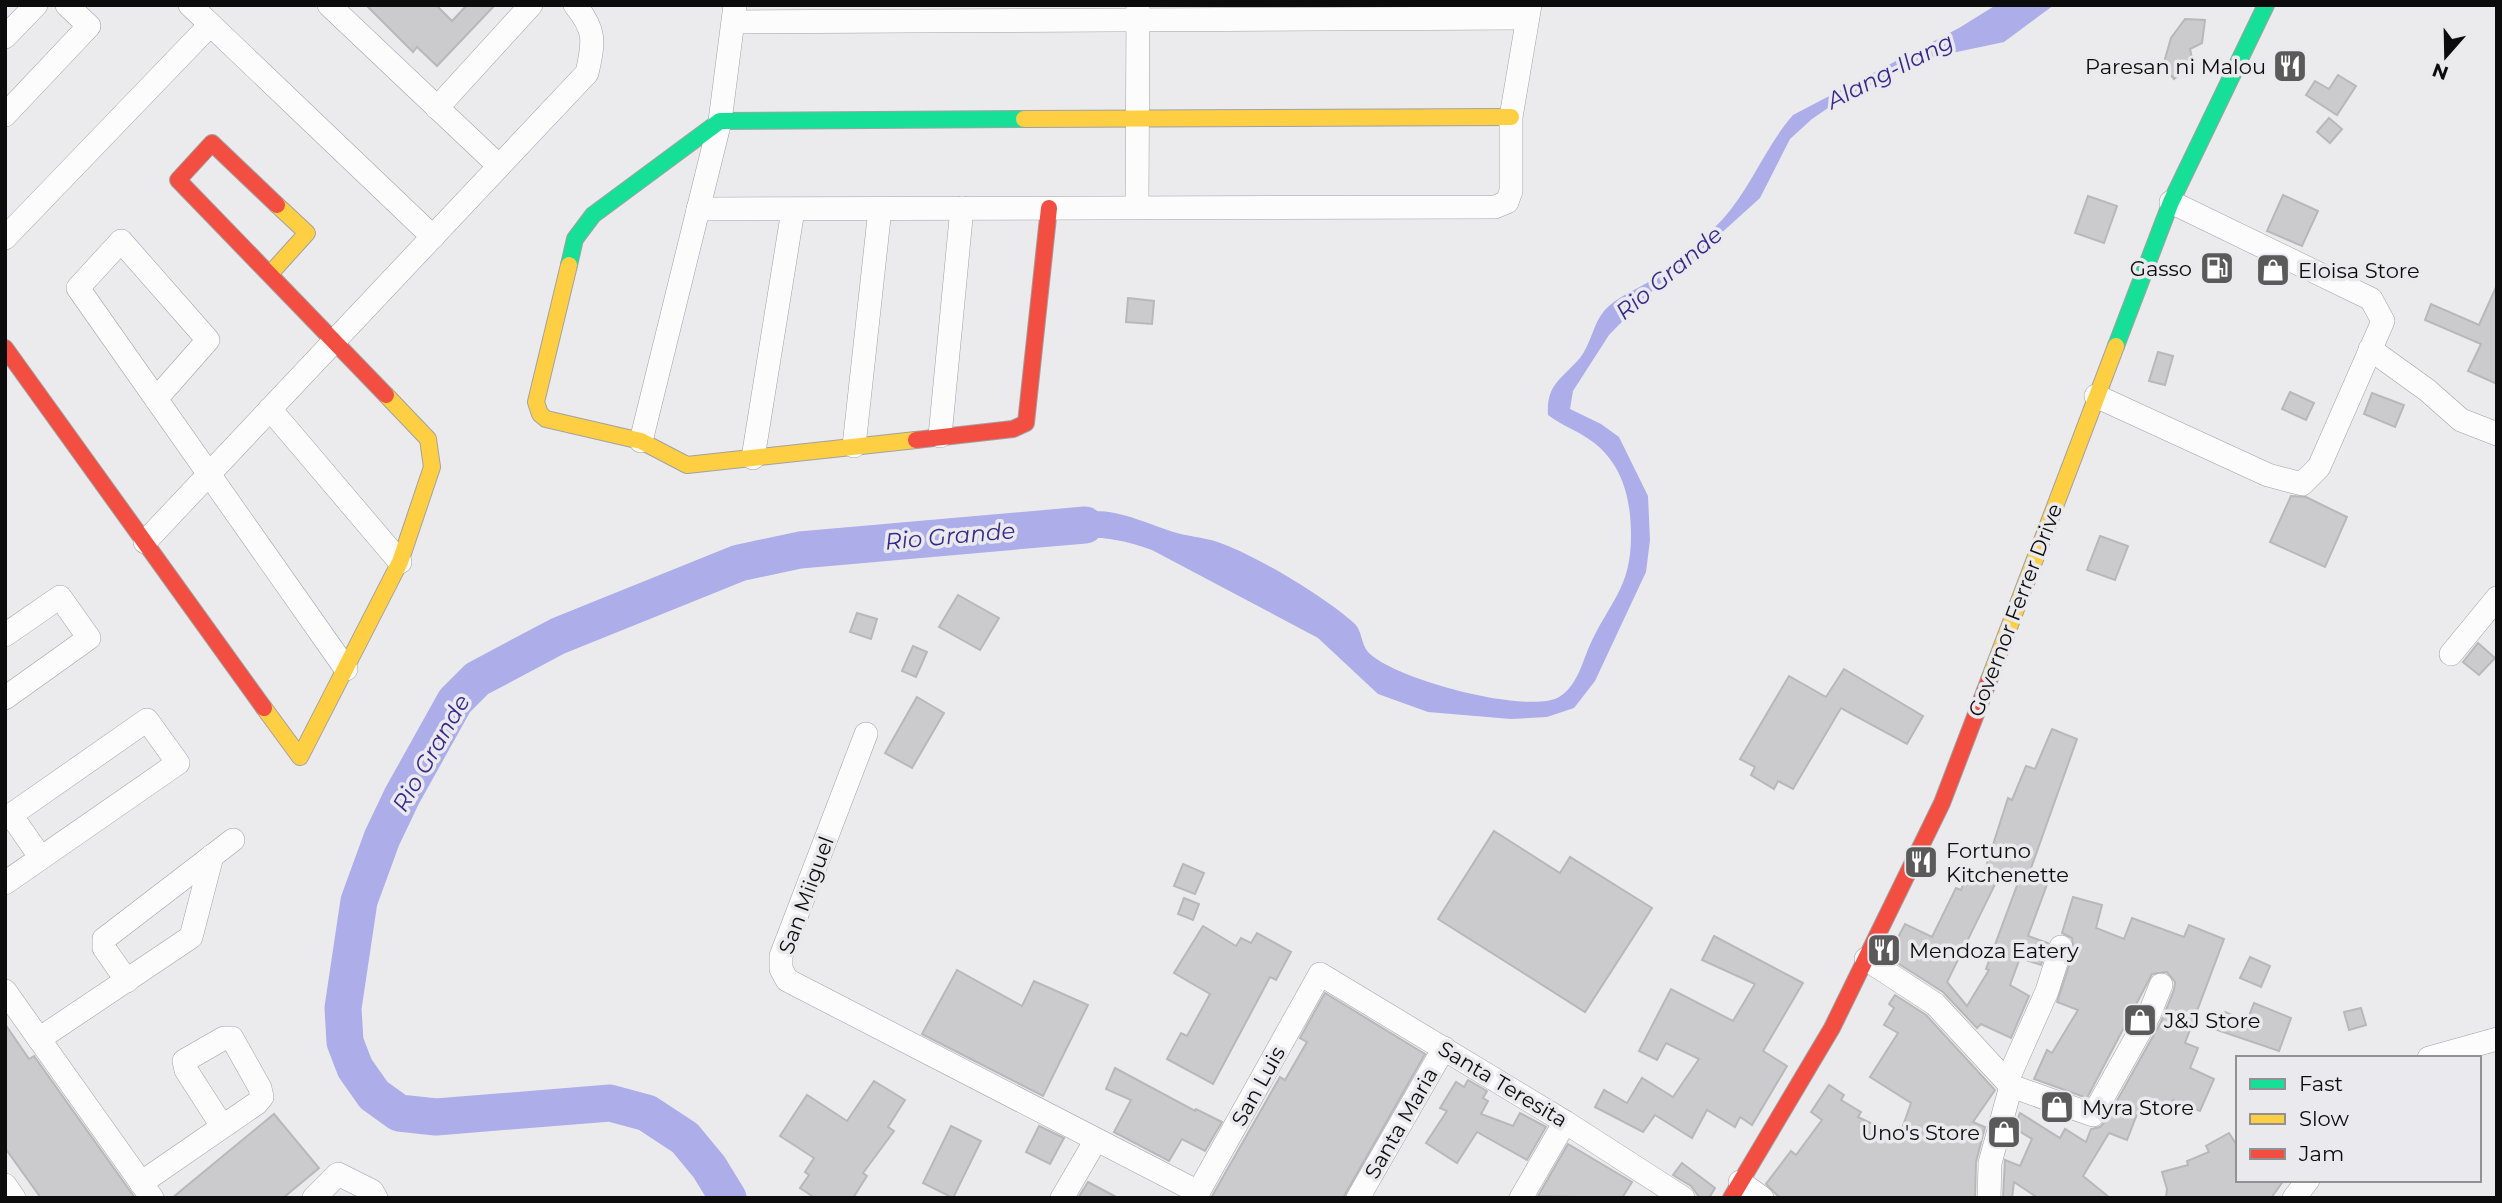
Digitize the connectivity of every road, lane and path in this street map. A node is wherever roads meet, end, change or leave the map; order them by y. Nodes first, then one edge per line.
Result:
1 (36, 5) edge
2 (67, 5) edge
3 (190, 5) edge
4 (329, 5) edge
5 (531, 5) edge
6 (575, 5) edge
7 (2266, 5) edge
8 (1138, 12) edge
9 (1527, 12) edge
10 (735, 13) edge
11 (210, 24) junction
12 (5, 37) edge
13 (437, 108) junction
14 (5, 115) edge
15 (1511, 117) junction
16 (1138, 119) junction
17 (720, 121) junction
18 (499, 166) junction
19 (2171, 202) junction
20 (1137, 207) junction
21 (962, 208) junction
22 (1049, 208) junction
23 (698, 209) junction
24 (880, 209) junction
25 (793, 210) junction
26 (433, 237) junction
27 (5, 238) edge
28 (270, 274) junction
29 (334, 341) junction
30 (5, 348) edge
31 (2370, 349) junction
32 (2096, 396) junction
33 (156, 399) junction
34 (270, 409) junction
35 (2497, 435) edge
36 (940, 436) junction
37 (641, 441) junction
38 (854, 446) junction
39 (753, 458) junction
40 (209, 474) junction
41 (145, 542) junction
42 (400, 562) junction
43 (2497, 598) edge
44 (5, 635) edge
45 (2451, 654) dead end
46 (345, 669) junction
47 (5, 698) edge
48 (866, 734) dead end
49 (233, 840) dead end
50 (212, 856) junction
51 (41, 858) junction
52 (5, 883) edge
53 (2061, 947) dead end
54 (1866, 959) junction
55 (1320, 974) joint
56 (127, 981) junction
57 (2161, 985) dead end
58 (8, 999) edge
59 (2497, 1038) edge
60 (39, 1039) junction
61 (1444, 1048) junction
62 (2436, 1056) edge
63 (2009, 1084) junction
64 (1565, 1122) junction
65 (222, 1126) dead end
66 (1096, 1140) junction
67 (2306, 1182) edge
68 (5, 1185) edge
69 (1735, 1190) edge
70 (146, 1191) edge
71 (1197, 1195) edge
72 (14, 1198) edge
73 (314, 1198) edge
74 (376, 1198) edge
75 (1062, 1198) edge
76 (1358, 1198) edge
77 (1521, 1198) edge
78 (1683, 1198) edge
79 (1762, 1198) edge
80 (1989, 1198) edge
81 (2294, 1198) edge

1 - 12 street
2 - 14 street
3 - 11 street
4 - 13 street
5 - 13 street
6 - 18 street
7 - 19 street, Governor Ferrer Drive
8 - 9 street
8 - 10 street
8 - 16 street
9 - 15 street
10 - 17 street
11 - 26 street
11 - 27 street
13 - 18 street
15 - 16 street
15 - 20 street
16 - 17 street
16 - 20 street
17 - 23 street
17 - 37 street
18 - 26 street
19 - 31 street
19 - 32 street, Governor Ferrer Drive
20 - 22 street
21 - 22 street
21 - 24 street
21 - 36 street
22 - 36 street
23 - 25 street
23 - 37 street
24 - 25 street
24 - 38 street
25 - 39 street
26 - 29 street
28 - 28 street
28 - 29 street
29 - 34 street
29 - 42 street
30 - 41 street
31 - 32 street
31 - 35 street
32 - 54 street, Governor Ferrer Drive
33 - 33 street
33 - 40 street
34 - 40 street
34 - 42 street
36 - 38 street
37 - 39 street
38 - 39 street
40 - 41 street
40 - 46 street
41 - 46 street
42 - 46 street
43 - 45 street
44 - 47 street
48 - 66 street, San Miiguel
49 - 50 street
50 - 56 street
50 - 56 street
51 - 51 street
51 - 52 street
53 - 63 street
54 - 63 street
54 - 69 street, Governor Ferrer Drive
55 - 61 street, Santa Teresita
55 - 71 street, San Luis
56 - 60 street
57 - 63 street
58 - 60 street
59 - 62 street
60 - 70 street
61 - 64 street, Santa Teresita
61 - 76 street, Santa Maria
63 - 80 street
64 - 77 street
64 - 78 street, Santa Teresita
65 - 70 street
66 - 71 street, San Miiguel
66 - 75 street
67 - 81 street
68 - 72 street
69 - 79 street
73 - 74 street

